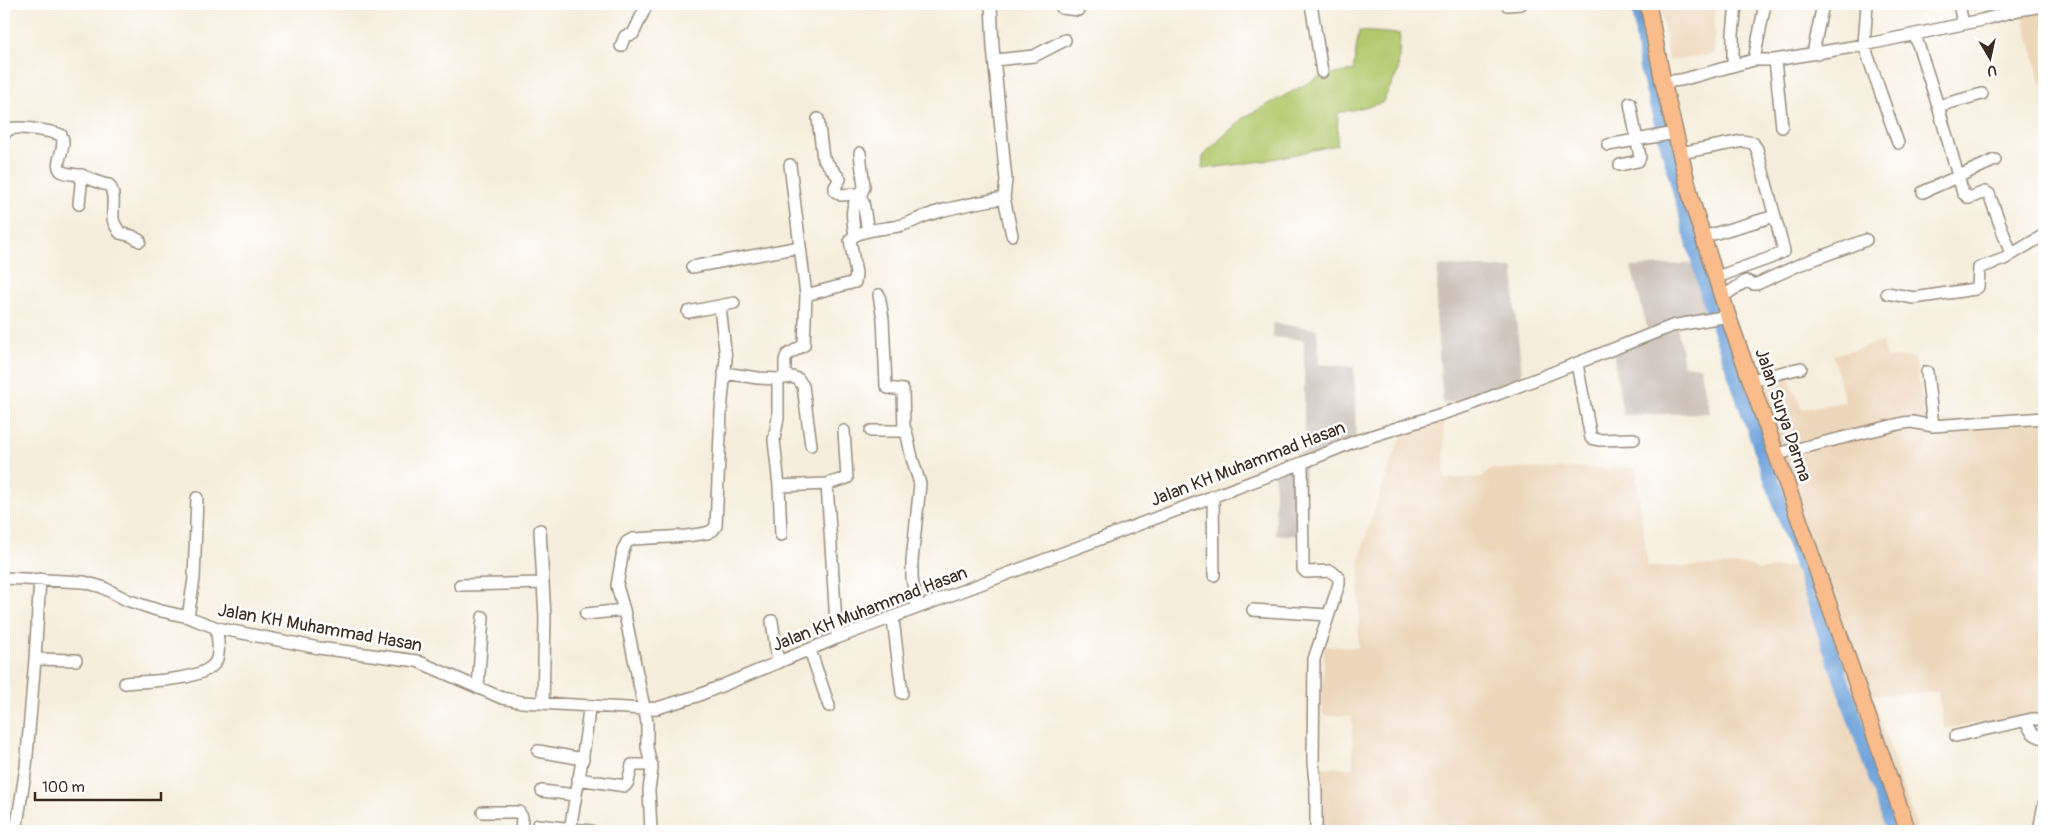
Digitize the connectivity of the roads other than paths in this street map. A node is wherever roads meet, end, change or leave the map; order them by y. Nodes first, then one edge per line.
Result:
1 (647, 4) edge
2 (991, 4) edge
3 (1082, 4) edge
4 (1311, 4) edge
5 (1521, 4) edge
6 (1648, 4) edge
7 (1736, 4) edge
8 (1765, 4) edge
9 (1823, 4) edge
10 (1867, 4) edge
11 (1959, 4) edge
12 (1507, 5) edge
13 (2042, 5) edge
14 (1062, 8) dead end
15 (1963, 24) junction
16 (1915, 35) junction
17 (1065, 40) dead end
18 (1864, 45) junction
19 (621, 46) dead end
20 (1813, 53) junction
21 (995, 60) junction
22 (1754, 60) junction
23 (1775, 60) junction
24 (1733, 65) junction
25 (1322, 72) dead end
26 (1663, 82) junction
27 (1982, 94) dead end
28 (1630, 104) dead end
29 (1938, 106) junction
30 (818, 119) dead end
31 (1782, 126) dead end
32 (1670, 134) junction
33 (4, 135) edge
34 (1643, 138) junction
35 (1898, 144) dead end
36 (1608, 146) dead end
37 (860, 153) dead end
38 (1680, 154) junction
39 (1995, 160) dead end
40 (790, 165) dead end
41 (1620, 166) dead end
42 (82, 175) junction
43 (1958, 176) junction
44 (1923, 192) dead end
45 (859, 195) junction
46 (1004, 198) junction
47 (80, 204) dead end
48 (1775, 216) junction
49 (868, 231) junction
50 (855, 235) junction
51 (1012, 235) dead end
52 (2044, 235) edge
53 (1704, 237) junction
54 (1866, 240) dead end
55 (140, 242) dead end
56 (800, 247) junction
57 (2012, 254) junction
58 (692, 267) dead end
59 (1717, 277) junction
60 (1887, 293) dead end
61 (806, 295) junction
62 (879, 295) dead end
63 (1722, 296) junction
64 (734, 303) dead end
65 (720, 306) junction
66 (688, 312) dead end
67 (1725, 317) junction
68 (1577, 364) junction
69 (1801, 368) dead end
70 (1927, 372) dead end
71 (724, 373) junction
72 (782, 378) junction
73 (1750, 380) junction
74 (2044, 418) edge
75 (1933, 426) junction
76 (904, 430) junction
77 (844, 431) dead end
78 (871, 431) dead end
79 (1634, 440) dead end
80 (811, 445) dead end
81 (1777, 454) junction
82 (1302, 463) junction
83 (827, 484) junction
84 (779, 486) junction
85 (1214, 496) junction
86 (197, 498) dead end
87 (540, 530) dead end
88 (781, 534) dead end
89 (1214, 575) dead end
90 (4, 578) edge
91 (40, 579) junction
92 (542, 583) junction
93 (460, 585) dead end
94 (917, 608) junction
95 (624, 610) junction
96 (1254, 610) dead end
97 (586, 614) dead end
98 (1328, 615) junction
99 (483, 617) dead end
100 (188, 618) junction
101 (893, 619) junction
102 (772, 621) dead end
103 (217, 628) junction
104 (837, 638) junction
105 (810, 650) junction
106 (36, 659) junction
107 (76, 660) dead end
108 (778, 663) junction
109 (125, 683) dead end
110 (478, 688) junction
111 (902, 693) dead end
112 (543, 703) junction
113 (589, 706) junction
114 (829, 706) dead end
115 (644, 710) junction
116 (2044, 719) edge
117 (2026, 721) junction
118 (1956, 736) dead end
119 (2044, 738) edge
120 (538, 751) dead end
121 (583, 759) junction
122 (652, 765) junction
123 (578, 779) junction
124 (542, 791) dead end
125 (574, 794) junction
126 (2044, 804) edge
127 (484, 812) dead end
128 (538, 825) dead end
129 (570, 830) edge
130 (16, 831) edge
131 (521, 831) edge
132 (591, 831) edge
133 (651, 831) edge
134 (1316, 831) edge
135 (1908, 831) edge
136 (2039, 831) edge

1 - 19 street
2 - 21 street
3 - 14 street
4 - 25 street
5 - 12 street
6 - 26 main road, Jalan Surya Darma
7 - 24 street
8 - 22 street
9 - 20 street
10 - 18 street
11 - 15 street
13 - 15 street
15 - 16 street
16 - 18 street
16 - 29 street
17 - 21 street
18 - 20 street
18 - 35 street
20 - 23 street
21 - 46 street
22 - 23 street
22 - 24 street
23 - 31 street
24 - 26 street
26 - 32 main road, Jalan Surya Darma
27 - 29 street
28 - 34 street
29 - 43 street
30 - 45 street
32 - 34 street
32 - 38 main road, Jalan Surya Darma
33 - 42 street
34 - 36 street
34 - 41 street
37 - 45 street
38 - 48 street
38 - 53 main road, Jalan Surya Darma
39 - 43 street
40 - 56 street
42 - 47 street
42 - 55 street
43 - 44 street
43 - 57 street
45 - 49 street
45 - 50 street
46 - 49 street
46 - 51 street
48 - 53 street
48 - 59 street
49 - 50 street
50 - 61 street
52 - 57 street
53 - 59 main road, Jalan Surya Darma
54 - 63 street
56 - 58 street
56 - 61 street
57 - 60 street
59 - 63 main road, Jalan Surya Darma
61 - 72 street
62 - 76 street
63 - 67 main road, Jalan Surya Darma
64 - 65 street
65 - 66 street
65 - 71 street
67 - 68 street, Jalan KH Muhammad Hasan
67 - 73 main road, Jalan Surya Darma
68 - 79 street
68 - 82 street, Jalan KH Muhammad Hasan
69 - 73 street
70 - 75 street
71 - 72 street
71 - 95 street
72 - 80 street
72 - 84 street
73 - 81 main road, Jalan Surya Darma
74 - 75 street
75 - 81 street
76 - 78 street
76 - 94 street
77 - 83 street
81 - 135 main road, Jalan Surya Darma
82 - 85 street, Jalan KH Muhammad Hasan
82 - 98 street
83 - 84 street
83 - 104 street
84 - 88 street
85 - 89 street
85 - 94 street, Jalan KH Muhammad Hasan
86 - 100 street
87 - 92 street
90 - 91 street, Jalan KH Muhammad Hasan
91 - 100 street, Jalan KH Muhammad Hasan
91 - 106 street
92 - 93 street
92 - 112 street
94 - 101 street, Jalan KH Muhammad Hasan
95 - 97 street
95 - 115 street
96 - 98 street
98 - 134 street
99 - 110 street
100 - 103 street, Jalan KH Muhammad Hasan
101 - 104 street, Jalan KH Muhammad Hasan
101 - 111 street
102 - 108 street
103 - 109 street
103 - 110 street, Jalan KH Muhammad Hasan
104 - 105 street, Jalan KH Muhammad Hasan
105 - 108 street, Jalan KH Muhammad Hasan
105 - 114 street
106 - 107 street
106 - 130 street
108 - 115 street, Jalan KH Muhammad Hasan
110 - 112 street, Jalan KH Muhammad Hasan
112 - 113 street, Jalan KH Muhammad Hasan
113 - 115 street, Jalan KH Muhammad Hasan
113 - 121 street
115 - 122 street
116 - 117 street
117 - 118 street
117 - 119 street
120 - 121 street
121 - 123 street
122 - 123 street
122 - 133 street
123 - 125 street
124 - 125 street
125 - 129 street
126 - 136 street
127 - 131 street
128 - 129 street
129 - 132 street

